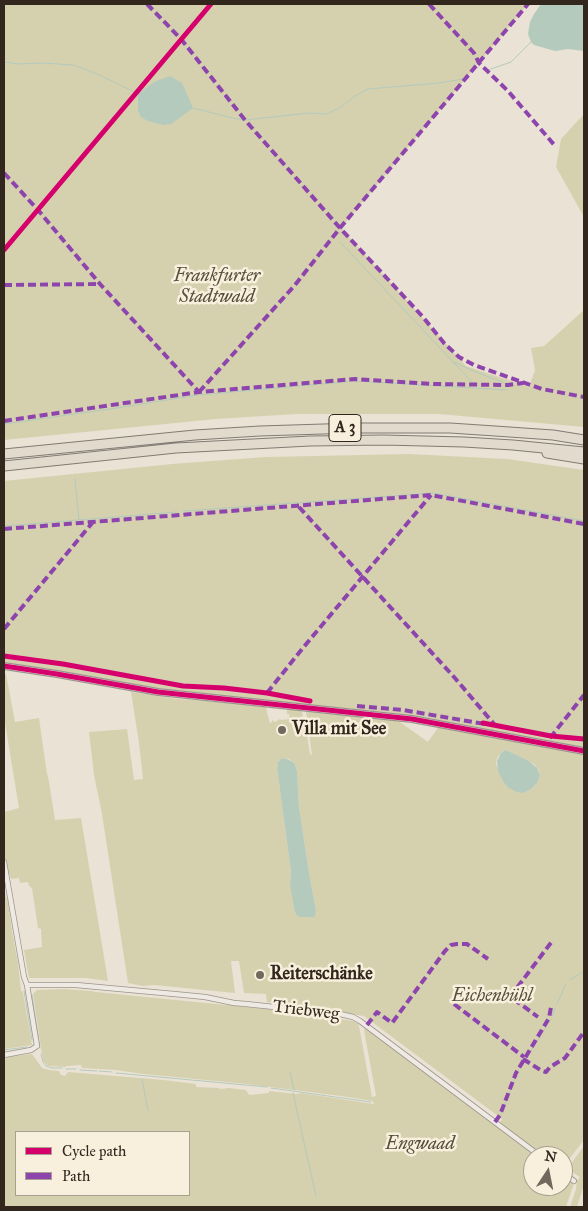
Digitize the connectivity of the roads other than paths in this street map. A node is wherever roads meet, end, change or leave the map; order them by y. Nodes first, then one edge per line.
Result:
1 (552, 435) junction
2 (584, 436) edge
3 (584, 440) edge
4 (513, 445) junction
5 (584, 452) edge
6 (4, 454) edge
7 (584, 460) edge
8 (4, 466) edge
9 (4, 666) edge
10 (584, 751) edge
11 (4, 862) edge
12 (27, 986) junction
13 (4, 1055) edge
14 (527, 1146) edge

1 - 2 highway
1 - 3 highway, A 3
1 - 6 highway, A 3
4 - 5 highway, A 3
4 - 7 highway
4 - 8 highway, A 3
9 - 10 street
11 - 12 street
12 - 13 street
12 - 14 street, Triebweg

